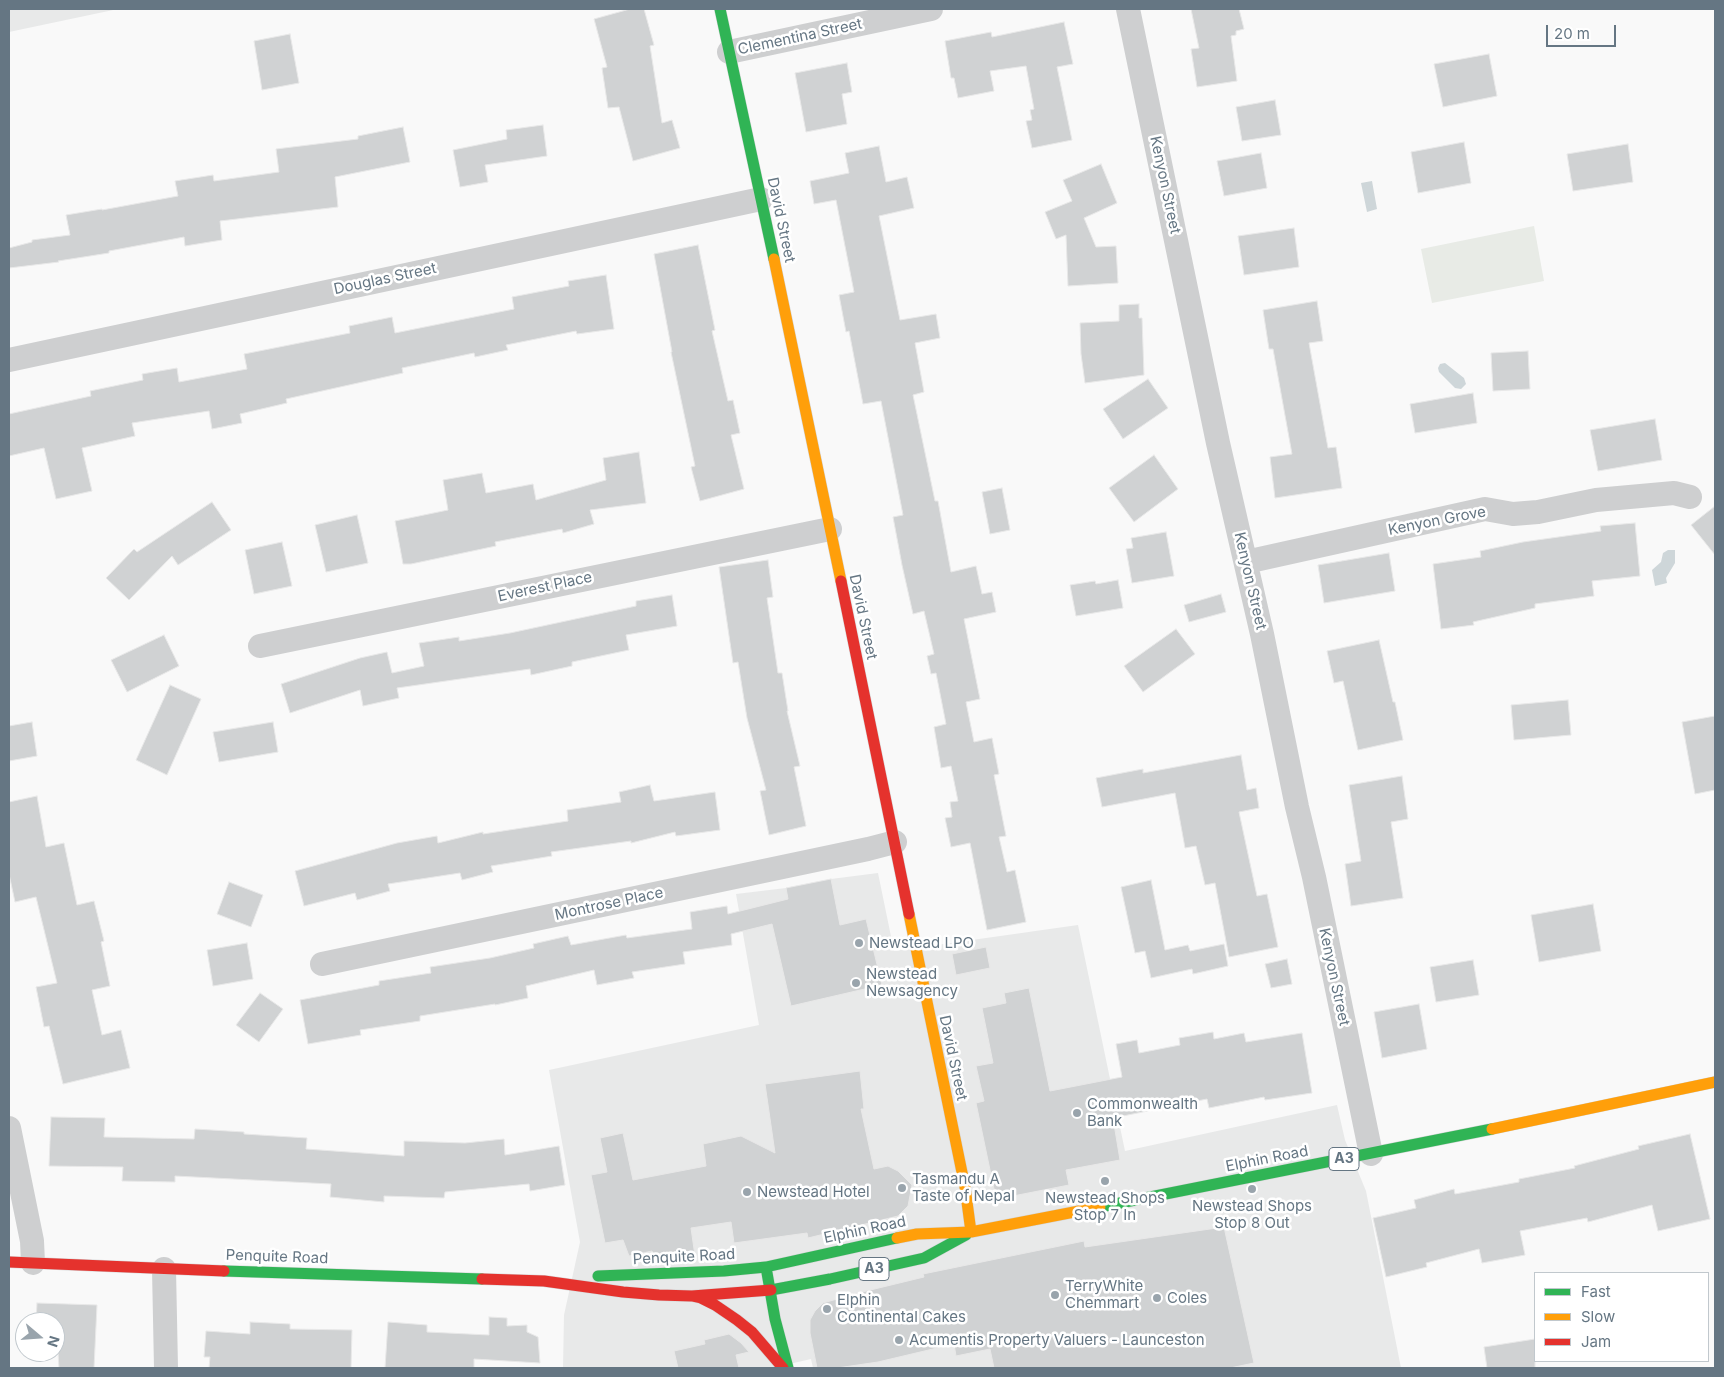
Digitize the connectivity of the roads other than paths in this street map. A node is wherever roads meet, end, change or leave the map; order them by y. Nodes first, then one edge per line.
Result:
1 (720, 9) edge
2 (931, 9) edge
3 (1128, 9) edge
4 (728, 52) junction
5 (761, 199) junction
6 (9, 360) edge
7 (1690, 497) dead end
8 (830, 529) junction
9 (1246, 562) junction
10 (260, 646) dead end
11 (895, 842) junction
12 (322, 964) dead end
13 (1715, 1082) edge
14 (9, 1128) edge
15 (1370, 1154) junction
16 (971, 1232) junction
17 (9, 1262) edge
18 (33, 1263) junction
19 (766, 1267) junction
20 (164, 1269) junction
21 (544, 1281) junction
22 (771, 1290) junction
23 (692, 1296) junction
24 (166, 1368) edge
25 (783, 1368) edge
26 (788, 1368) edge

1 - 4 main road, David Street
2 - 4 street, Clementina Street
3 - 9 street, Kenyon Street
4 - 5 main road, David Street
5 - 6 street, Douglas Street
5 - 8 main road, David Street
7 - 9 street, Kenyon Grove
8 - 10 street, Everest Place
8 - 11 main road, David Street
9 - 15 street, Kenyon Street
11 - 12 street, Montrose Place
11 - 16 main road, David Street
13 - 15 main road, Elphin Road / A3
14 - 18 street
15 - 16 main road, Elphin Road / A3
16 - 19 main road, Elphin Road / A3
16 - 22 main road, Elphin Road / A3
17 - 18 main road, Penquite Road
18 - 20 main road, Penquite Road
19 - 21 main road, Penquite Road
19 - 22 main road
20 - 21 main road, Penquite Road
20 - 24 street
21 - 23 main road, Penquite Road
22 - 23 main road, Penquite Road
22 - 26 main road
23 - 25 main road

